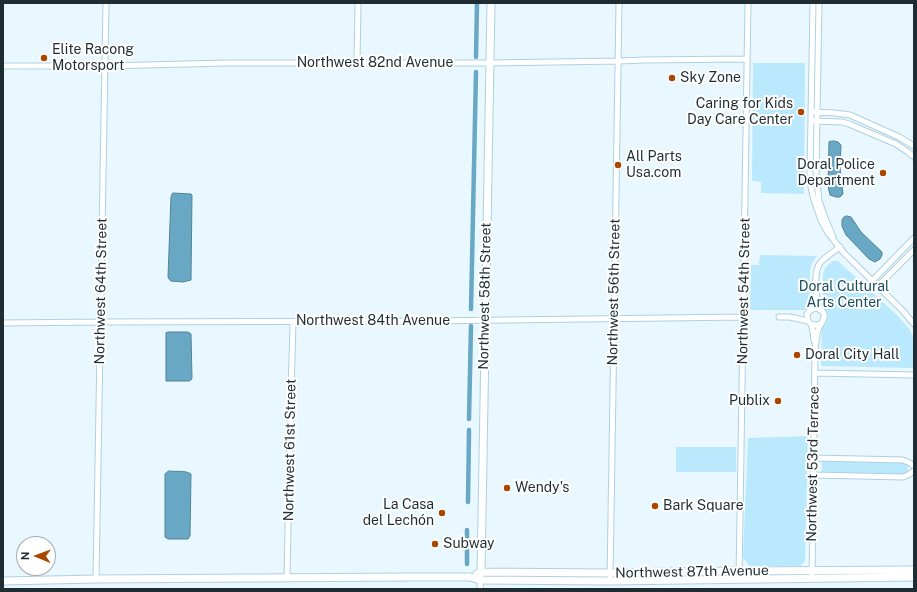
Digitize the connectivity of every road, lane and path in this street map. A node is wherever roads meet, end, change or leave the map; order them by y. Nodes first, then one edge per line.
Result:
1 (106, 3) edge
2 (358, 3) edge
3 (491, 3) edge
4 (619, 3) edge
5 (748, 3) edge
6 (813, 3) edge
7 (819, 3) edge
8 (747, 59) junction
9 (619, 61) junction
10 (357, 63) junction
11 (489, 63) junction
12 (3, 66) edge
13 (105, 66) junction
14 (811, 112) junction
15 (817, 112) junction
16 (811, 120) junction
17 (817, 121) junction
18 (863, 121) junction
19 (861, 128) junction
20 (914, 146) edge
21 (914, 157) edge
22 (814, 200) junction
23 (821, 205) junction
24 (914, 238) edge
25 (834, 240) junction
26 (840, 247) junction
27 (914, 250) edge
28 (872, 281) junction
29 (878, 286) junction
30 (816, 291) junction
31 (820, 310) junction
32 (810, 311) junction
33 (744, 317) junction
34 (779, 317) dead end
35 (790, 317) junction
36 (614, 318) junction
37 (485, 319) junction
38 (101, 322) junction
39 (293, 322) junction
40 (810, 322) junction
41 (3, 323) edge
42 (820, 324) junction
43 (914, 324) edge
44 (815, 350) junction
45 (815, 373) junction
46 (914, 375) edge
47 (814, 458) junction
48 (908, 462) junction
49 (914, 466) edge
50 (914, 471) edge
51 (813, 475) junction
52 (908, 475) junction
53 (812, 570) junction
54 (914, 570) edge
55 (739, 571) junction
56 (481, 576) junction
57 (609, 577) junction
58 (914, 577) edge
59 (287, 578) junction
60 (812, 578) junction
61 (96, 579) junction
62 (739, 579) junction
63 (3, 581) edge
64 (480, 589) edge

1 - 13 street, Northwest 64th Street
2 - 10 street
3 - 11 main road, Northwest 58th Street
4 - 9 street, Northwest 56th Street
5 - 8 street, Northwest 54th Street
6 - 14 street
7 - 15 street
8 - 9 street, Northwest 82nd Avenue
8 - 33 street, Northwest 54th Street
9 - 11 street, Northwest 82nd Avenue
9 - 36 street, Northwest 56th Street
10 - 11 street, Northwest 82nd Avenue
10 - 13 street, Northwest 82nd Avenue
11 - 37 main road, Northwest 58th Street
12 - 13 street, Northwest 82nd Avenue
13 - 38 street, Northwest 64th Street
14 - 15 street
14 - 16 street
15 - 17 street
15 - 18 street
16 - 17 street
16 - 22 street
17 - 19 street
17 - 23 street
18 - 19 street
18 - 20 street
19 - 21 street
22 - 23 street
22 - 25 street
23 - 25 street
24 - 28 street
25 - 26 street
26 - 28 street
26 - 30 street
27 - 29 street
28 - 29 street
29 - 43 street
30 - 31 street
30 - 32 street
31 - 32 street
31 - 42 street
32 - 35 street
32 - 40 street
33 - 36 street, Northwest 84th Avenue
33 - 55 street, Northwest 54th Street
34 - 35 street
35 - 40 street
36 - 37 street, Northwest 84th Avenue
36 - 57 street, Northwest 56th Street
37 - 39 street, Northwest 84th Avenue
37 - 56 main road, Northwest 58th Street
38 - 39 street, Northwest 84th Avenue
38 - 41 street, Northwest 84th Avenue
38 - 61 street, Northwest 64th Street
39 - 59 street, Northwest 61st Street
40 - 42 street
40 - 44 street, Northwest 53rd Terrace
42 - 44 street, Northwest 53rd Terrace
44 - 45 street, Northwest 53rd Terrace
45 - 46 street
45 - 47 street, Northwest 53rd Terrace
47 - 48 street
47 - 51 street, Northwest 53rd Terrace
48 - 49 street
48 - 52 street
50 - 52 street
51 - 52 street
51 - 53 street, Northwest 53rd Terrace
53 - 54 main road, Northwest 87th Avenue
53 - 55 main road, Northwest 87th Avenue
53 - 60 street, Northwest 53rd Terrace
55 - 57 main road, Northwest 87th Avenue
55 - 62 street, Northwest 54th Street
56 - 57 main road, Northwest 87th Avenue
56 - 59 main road, Northwest 87th Avenue
56 - 64 street, Northwest 58th Street
57 - 62 main road, Northwest 87th Avenue
58 - 60 main road, Northwest 87th Avenue
59 - 61 main road, Northwest 87th Avenue
60 - 62 main road, Northwest 87th Avenue
61 - 63 main road, Northwest 87th Avenue

